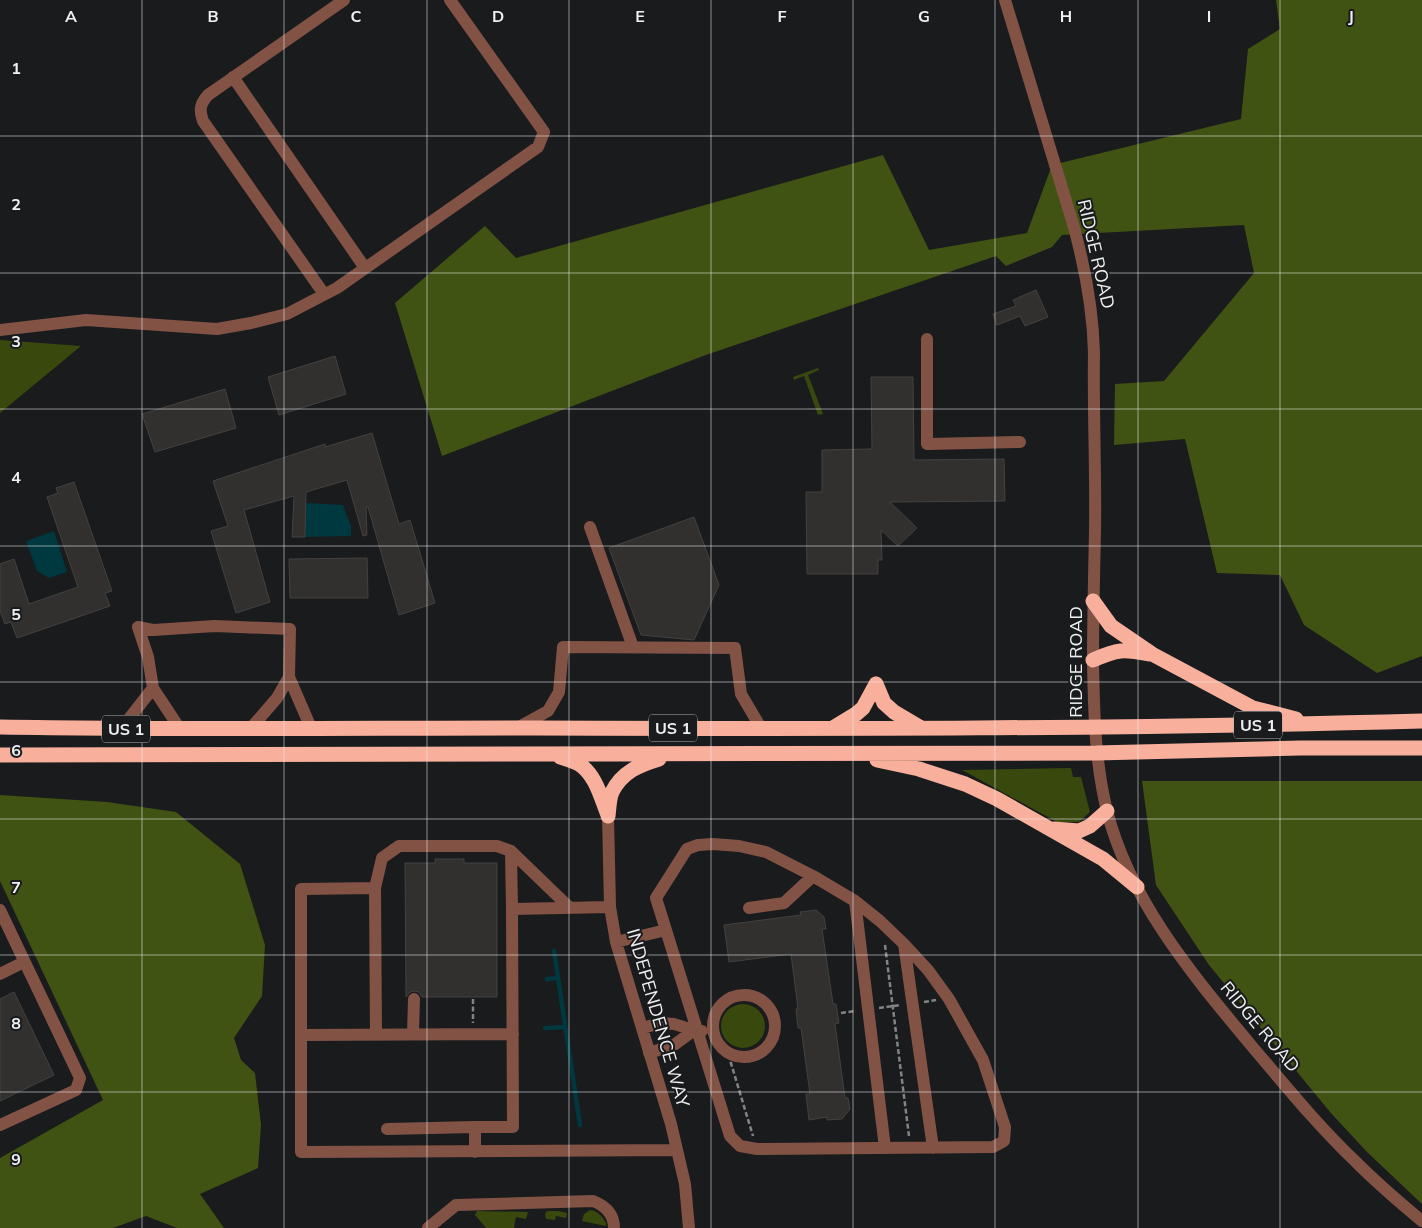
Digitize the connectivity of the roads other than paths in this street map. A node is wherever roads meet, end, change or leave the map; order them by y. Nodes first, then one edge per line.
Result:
1 (344, 0) edge
2 (450, 0) edge
3 (1006, 0) edge
4 (232, 78) junction
5 (365, 268) junction
6 (324, 294) junction
7 (0, 330) edge
8 (927, 338) dead end
9 (1020, 442) dead end
10 (590, 527) dead end
11 (1093, 601) junction
12 (633, 648) junction
13 (1152, 654) junction
14 (1094, 660) junction
15 (289, 677) junction
16 (153, 688) junction
17 (1422, 721) edge
18 (1314, 724) junction
19 (0, 726) edge
20 (1094, 727) junction
21 (251, 728) junction
22 (311, 728) junction
23 (517, 728) junction
24 (761, 728) junction
25 (833, 728) junction
26 (922, 728) junction
27 (121, 729) junction
28 (180, 729) junction
29 (1422, 748) edge
30 (1096, 753) junction
31 (552, 754) junction
32 (676, 754) junction
33 (843, 754) junction
34 (0, 755) edge
35 (1107, 811) junction
36 (608, 816) junction
37 (1050, 828) junction
38 (511, 851) junction
39 (813, 876) junction
40 (1136, 887) junction
41 (375, 888) junction
42 (855, 901) junction
43 (610, 907) junction
44 (570, 908) junction
45 (749, 908) dead end
46 (512, 909) junction
47 (0, 910) edge
48 (666, 930) junction
49 (616, 942) junction
50 (904, 944) junction
51 (24, 962) junction
52 (0, 974) edge
53 (414, 999) dead end
54 (642, 1028) junction
55 (712, 1030) junction
56 (695, 1031) junction
57 (413, 1034) junction
58 (513, 1034) junction
59 (301, 1035) junction
60 (376, 1035) junction
61 (649, 1053) junction
62 (0, 1125) edge
63 (474, 1127) junction
64 (388, 1129) dead end
65 (885, 1148) junction
66 (933, 1148) junction
67 (677, 1150) junction
68 (475, 1152) junction
69 (1422, 1221) edge
70 (428, 1228) edge
71 (614, 1228) edge
72 (689, 1228) edge

1 - 4 street
2 - 5 street
3 - 11 street, RIDGE ROAD
4 - 5 street
4 - 6 street
5 - 6 street
6 - 7 street
8 - 9 street
10 - 12 street
11 - 13 highway
11 - 14 street, RIDGE ROAD
12 - 23 street
12 - 24 street
13 - 14 highway
13 - 18 highway
14 - 20 street, RIDGE ROAD
15 - 16 street
15 - 21 street
15 - 22 street
16 - 27 street
16 - 28 street
17 - 18 highway, US 1
18 - 20 highway, US 1
19 - 27 highway, US 1
20 - 26 highway, US 1
20 - 30 street, RIDGE ROAD
21 - 22 highway, US 1
21 - 28 highway, US 1
22 - 23 highway, US 1
23 - 24 highway, US 1
24 - 25 highway, US 1
25 - 26 highway, US 1
25 - 26 highway
27 - 28 highway, US 1
29 - 30 highway, US 1
30 - 33 highway, US 1
30 - 35 street, RIDGE ROAD
31 - 32 highway, US 1
31 - 34 highway, US 1
31 - 36 highway
32 - 33 highway, US 1
32 - 36 highway
33 - 37 highway
35 - 37 highway
35 - 40 street, RIDGE ROAD
36 - 43 street, INDEPENDENCE WAY
37 - 40 highway
38 - 41 street
38 - 44 street
38 - 46 street
39 - 42 street
39 - 45 street
39 - 48 street
40 - 69 street, RIDGE ROAD
41 - 59 street
41 - 60 street
42 - 50 street
42 - 65 street
43 - 44 street
43 - 49 street, INDEPENDENCE WAY
44 - 46 street
46 - 58 street
47 - 51 street
48 - 49 street
48 - 56 street
49 - 54 street, INDEPENDENCE WAY
50 - 66 street
50 - 66 street
51 - 52 street
51 - 62 street
53 - 57 street
54 - 56 street
54 - 61 street, INDEPENDENCE WAY
55 - 55 street
55 - 56 street
56 - 61 street
56 - 65 street
57 - 58 street
57 - 60 street
58 - 63 street
59 - 60 street
59 - 68 street
61 - 67 street, INDEPENDENCE WAY
63 - 64 street
63 - 68 street
65 - 66 street
67 - 68 street
67 - 72 street, INDEPENDENCE WAY
70 - 71 street

